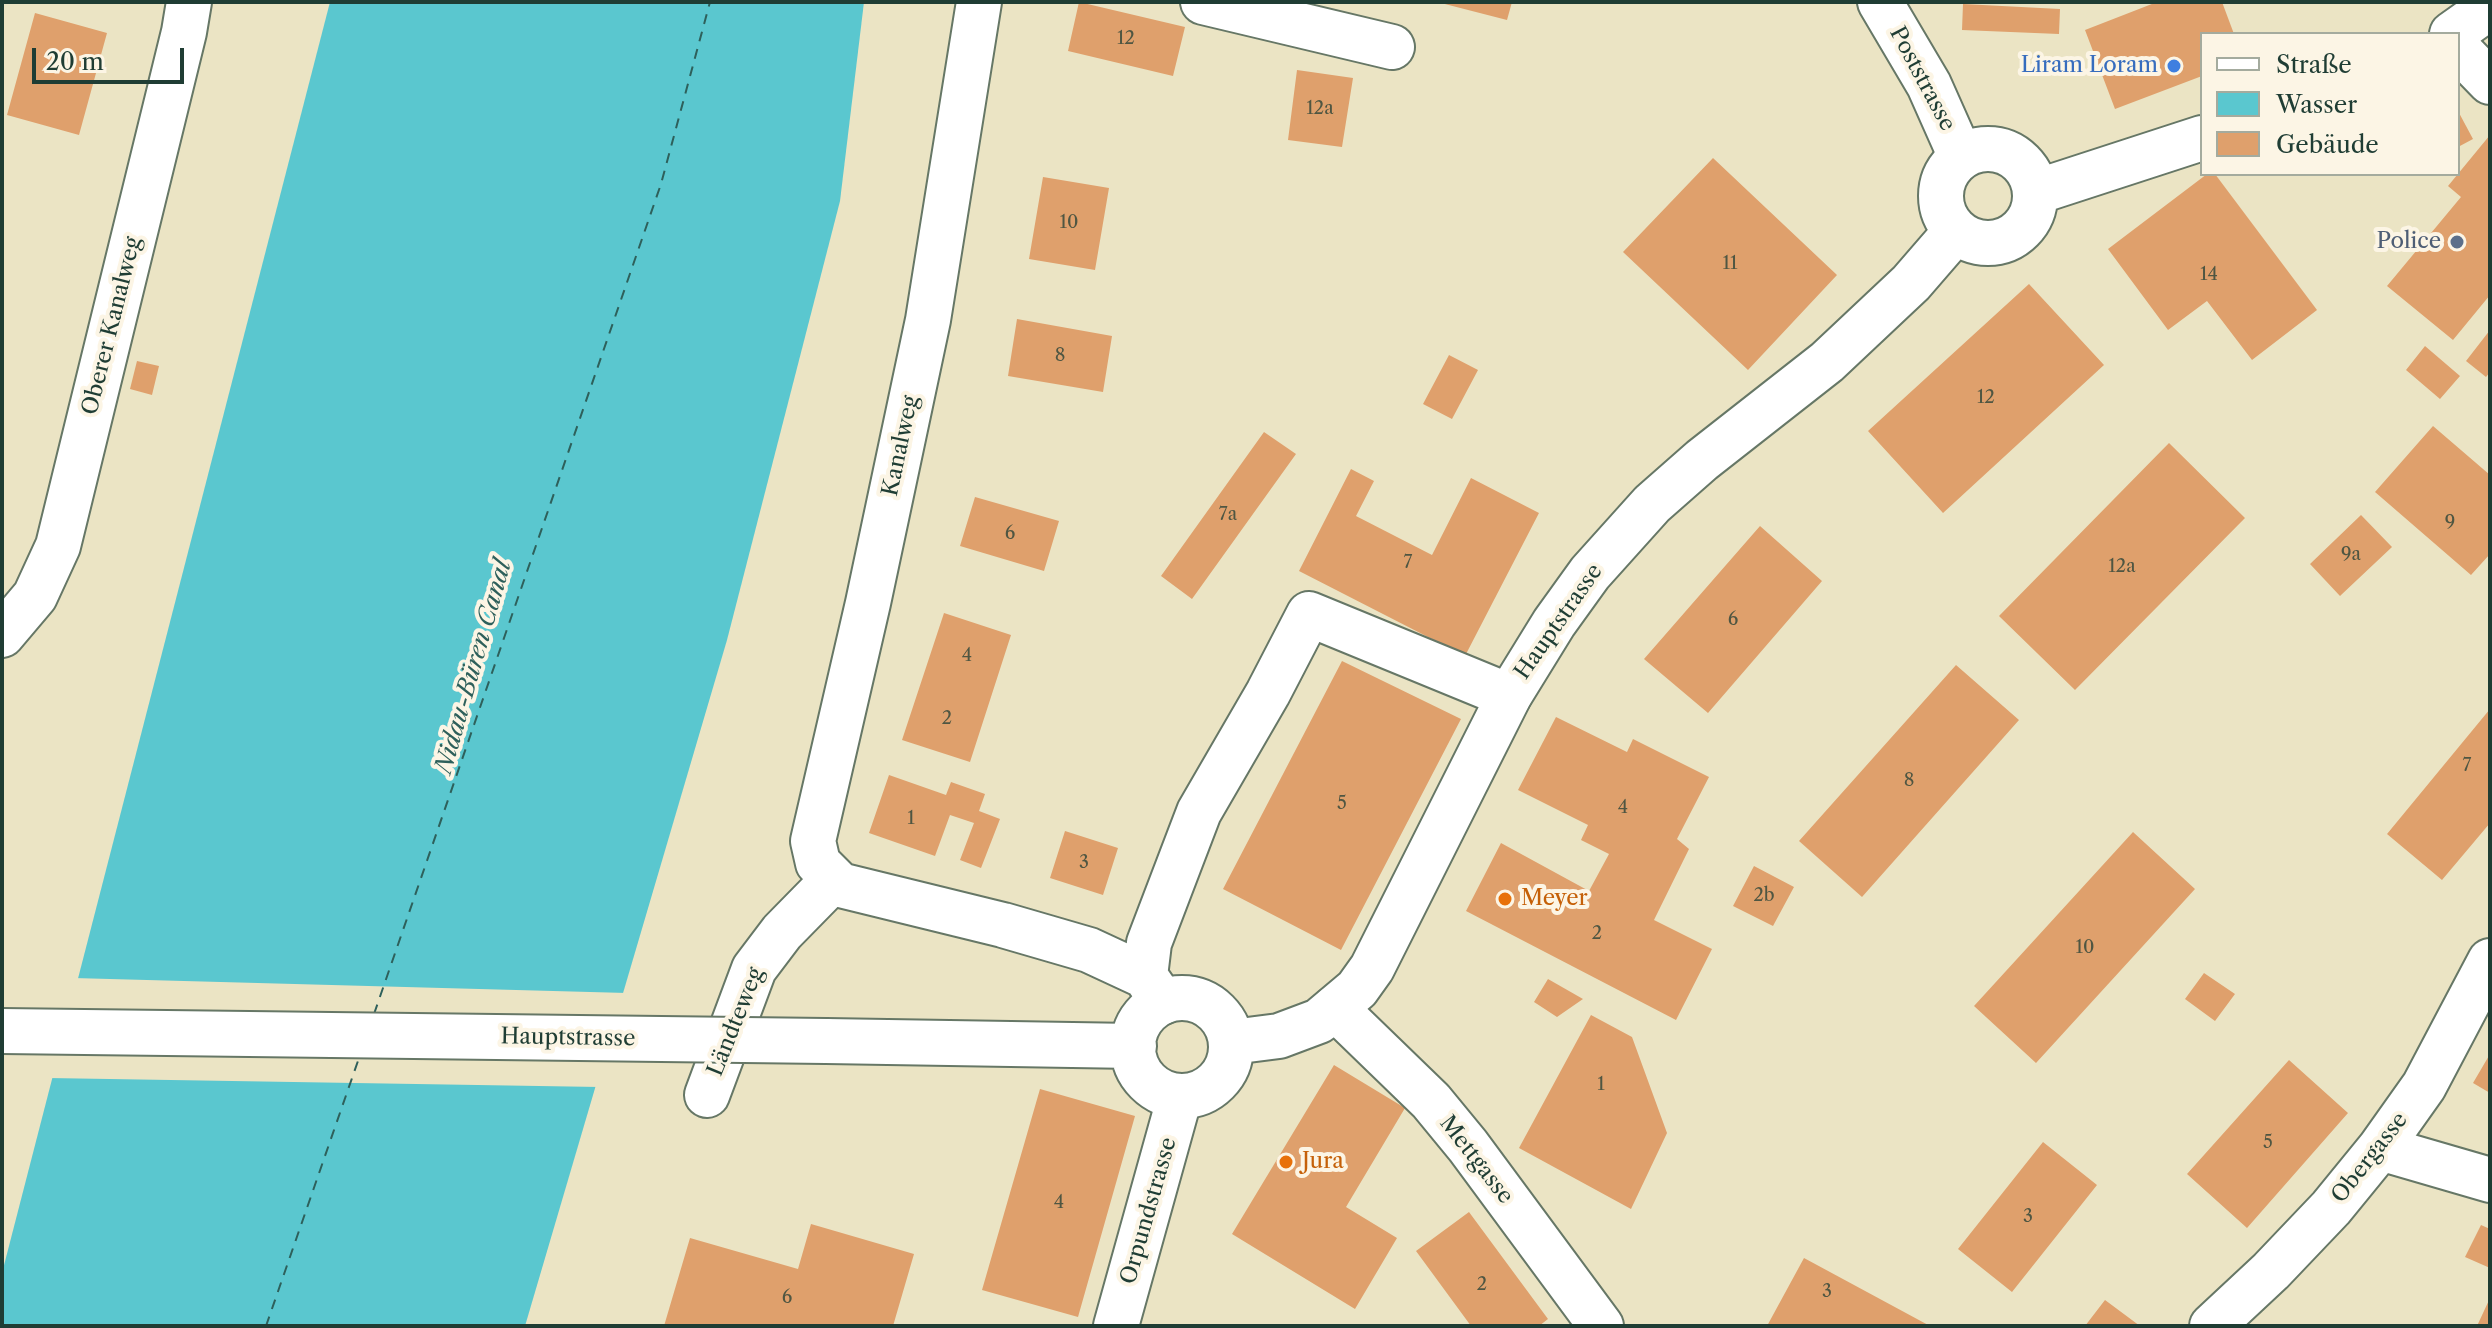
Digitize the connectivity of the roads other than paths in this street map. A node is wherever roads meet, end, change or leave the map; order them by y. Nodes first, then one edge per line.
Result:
1 (189, 2) edge
2 (979, 2) edge
3 (1203, 2) edge
4 (1880, 2) edge
5 (2490, 7) edge
6 (2455, 32) edge
7 (1392, 47) dead end
8 (2460, 51) edge
9 (2490, 82) edge
10 (2200, 139) edge
11 (1961, 157) junction
12 (2036, 192) junction
13 (1956, 231) junction
14 (4, 633) edge
15 (1509, 696) junction
16 (833, 880) junction
17 (2490, 961) edge
18 (1154, 989) junction
19 (1335, 1008) junction
20 (2, 1031) edge
21 (1232, 1042) junction
22 (1134, 1046) junction
23 (707, 1095) dead end
24 (1180, 1096) junction
25 (2380, 1148) junction
26 (2490, 1180) edge
27 (1116, 1326) edge
28 (1601, 1326) edge
29 (2212, 1326) edge

1 - 14 main road, Oberer Kanalweg
2 - 16 main road, Kanalweg
3 - 7 main road
4 - 11 main road, Poststrasse
5 - 6 main road
8 - 9 main road
10 - 12 main road
11 - 12 main road
11 - 13 main road
12 - 13 main road
13 - 15 main road, Hauptstrasse
15 - 18 main road
15 - 19 main road, Hauptstrasse
16 - 18 main road
16 - 23 main road, Ländteweg
17 - 25 main road, Obergasse
18 - 21 main road
18 - 22 main road
19 - 21 main road, Hauptstrasse
19 - 28 main road, Mettgasse
20 - 22 main road, Hauptstrasse, bridge
21 - 24 main road
22 - 24 main road
24 - 27 main road, Orpundstrasse
25 - 26 main road
25 - 29 main road, Obergasse

